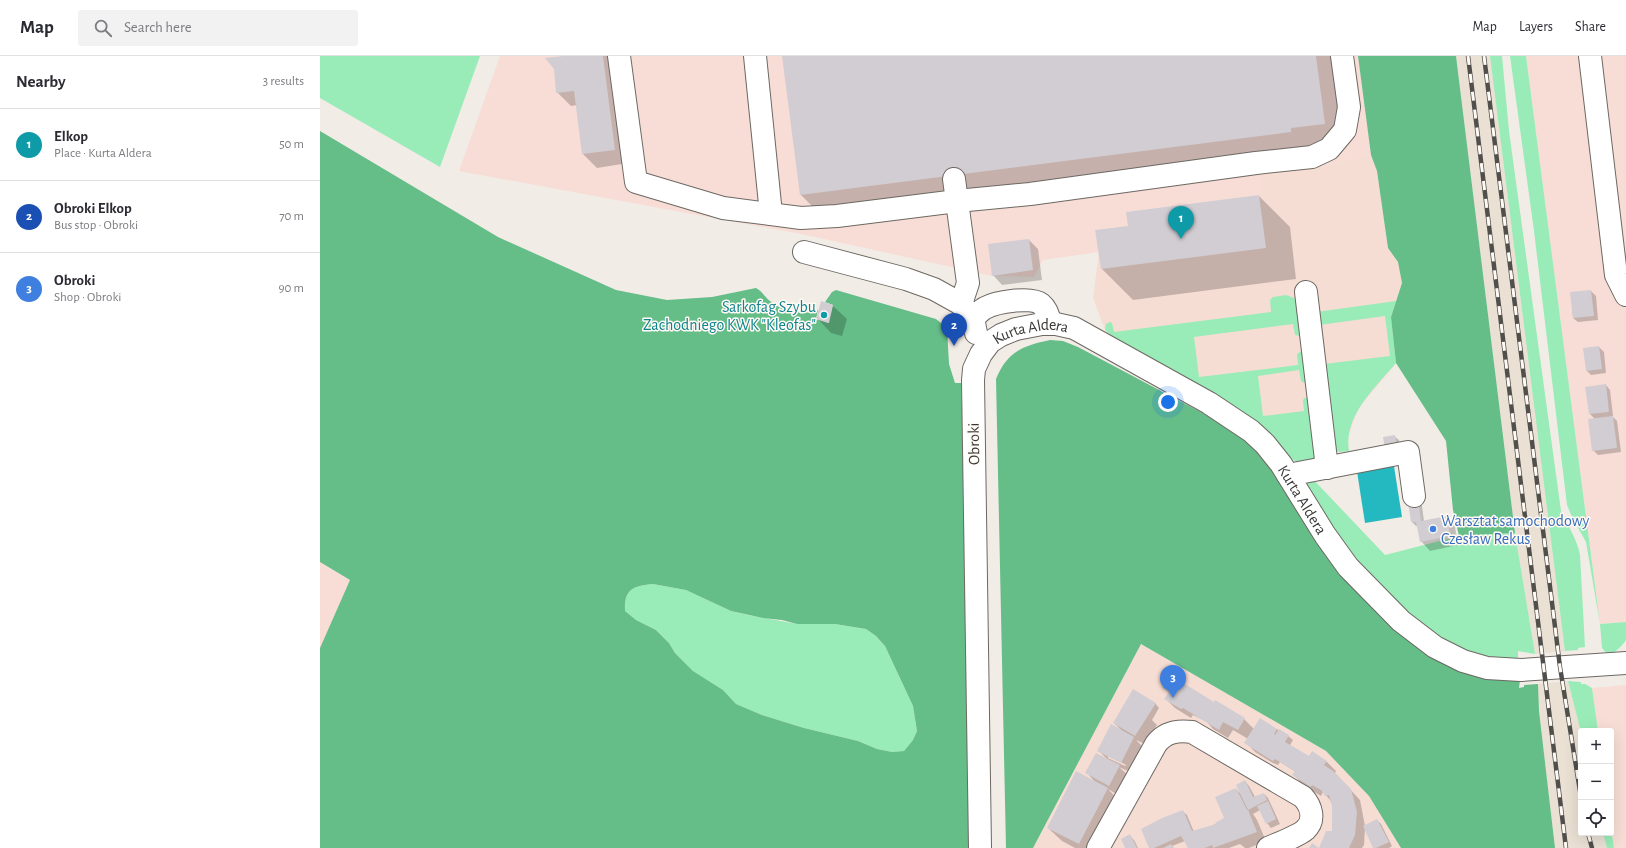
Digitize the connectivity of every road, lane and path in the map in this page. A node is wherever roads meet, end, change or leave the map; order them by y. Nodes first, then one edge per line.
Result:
1 (619, 56) edge
2 (755, 56) edge
3 (1342, 56) edge
4 (1590, 56) edge
5 (954, 179) dead end
6 (957, 201) junction
7 (771, 214) junction
8 (804, 252) dead end
9 (1306, 292) dead end
10 (1626, 295) edge
11 (967, 311) junction
12 (1050, 323) junction
13 (981, 354) junction
14 (1327, 468) junction
15 (1288, 475) junction
16 (1414, 496) dead end
17 (1626, 663) edge
18 (980, 848) edge
19 (1098, 848) edge
20 (1268, 848) edge

1 - 7 street
2 - 7 street
3 - 6 street
4 - 10 street
5 - 6 street
6 - 7 street
6 - 11 street
8 - 11 street
9 - 14 street
11 - 12 street
11 - 13 street
12 - 13 street, Kurta Aldera
12 - 15 street, Kurta Aldera
13 - 18 street, Obroki
14 - 15 street
14 - 16 street
15 - 17 street, Kurta Aldera
19 - 20 street

